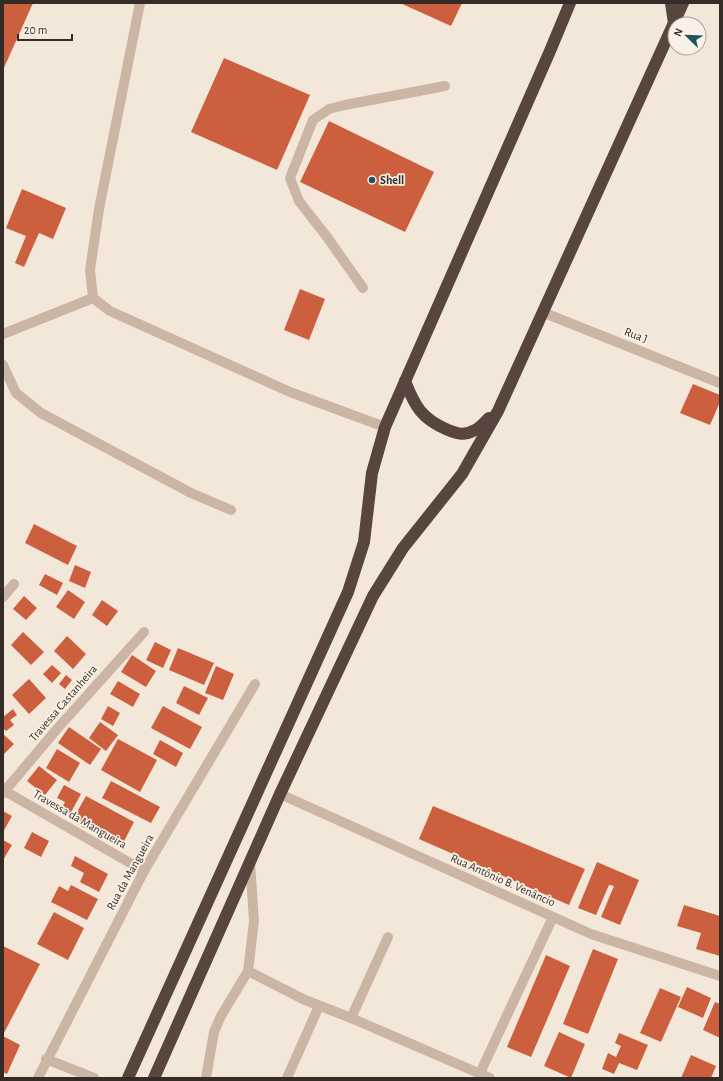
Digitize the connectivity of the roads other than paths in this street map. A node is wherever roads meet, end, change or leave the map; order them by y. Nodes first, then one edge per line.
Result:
1 (140, 3) edge
2 (570, 3) edge
3 (671, 3) edge
4 (683, 3) edge
5 (673, 16) edge
6 (677, 16) edge
7 (667, 38) edge
8 (445, 86) dead end
9 (363, 288) dead end
10 (93, 298) junction
11 (542, 312) junction
12 (3, 334) edge
13 (3, 365) edge
14 (405, 381) junction
15 (720, 383) edge
16 (498, 411) junction
17 (385, 427) junction
18 (231, 510) dead end
19 (14, 584) dead end
20 (3, 597) edge
21 (144, 632) dead end
22 (255, 684) dead end
23 (3, 792) edge
24 (280, 794) junction
25 (250, 862) junction
26 (144, 871) junction
27 (553, 917) junction
28 (388, 937) dead end
29 (248, 971) junction
30 (720, 976) edge
31 (319, 1006) junction
32 (351, 1018) junction
33 (46, 1060) junction
34 (480, 1073) junction
35 (38, 1078) edge
36 (94, 1078) edge
37 (128, 1078) edge
38 (154, 1078) edge
39 (206, 1078) edge
40 (287, 1078) edge
41 (490, 1078) edge

1 - 10 street
2 - 14 highway
3 - 5 highway
4 - 6 highway
7 - 11 highway
8 - 9 street
10 - 12 street
10 - 17 street
11 - 15 street, Rua J
11 - 16 highway
13 - 18 street
14 - 16 highway
14 - 17 highway
16 - 24 highway
17 - 37 highway
19 - 20 street
21 - 23 street, Travessa Castanheira
22 - 26 street, Rua da Mangueira
23 - 26 street, Travessa da Mangueira
24 - 25 highway
24 - 27 street, Rua Antônio B. Venâncio
25 - 29 street
25 - 38 highway
26 - 33 street, Rua da Mangueira
27 - 30 street, Rua Antônio B. Venâncio
27 - 34 street
28 - 32 street
29 - 31 street
29 - 39 street
31 - 32 street
31 - 40 street
32 - 34 street
33 - 35 street, Rua da Mangueira
33 - 36 street
34 - 41 street

